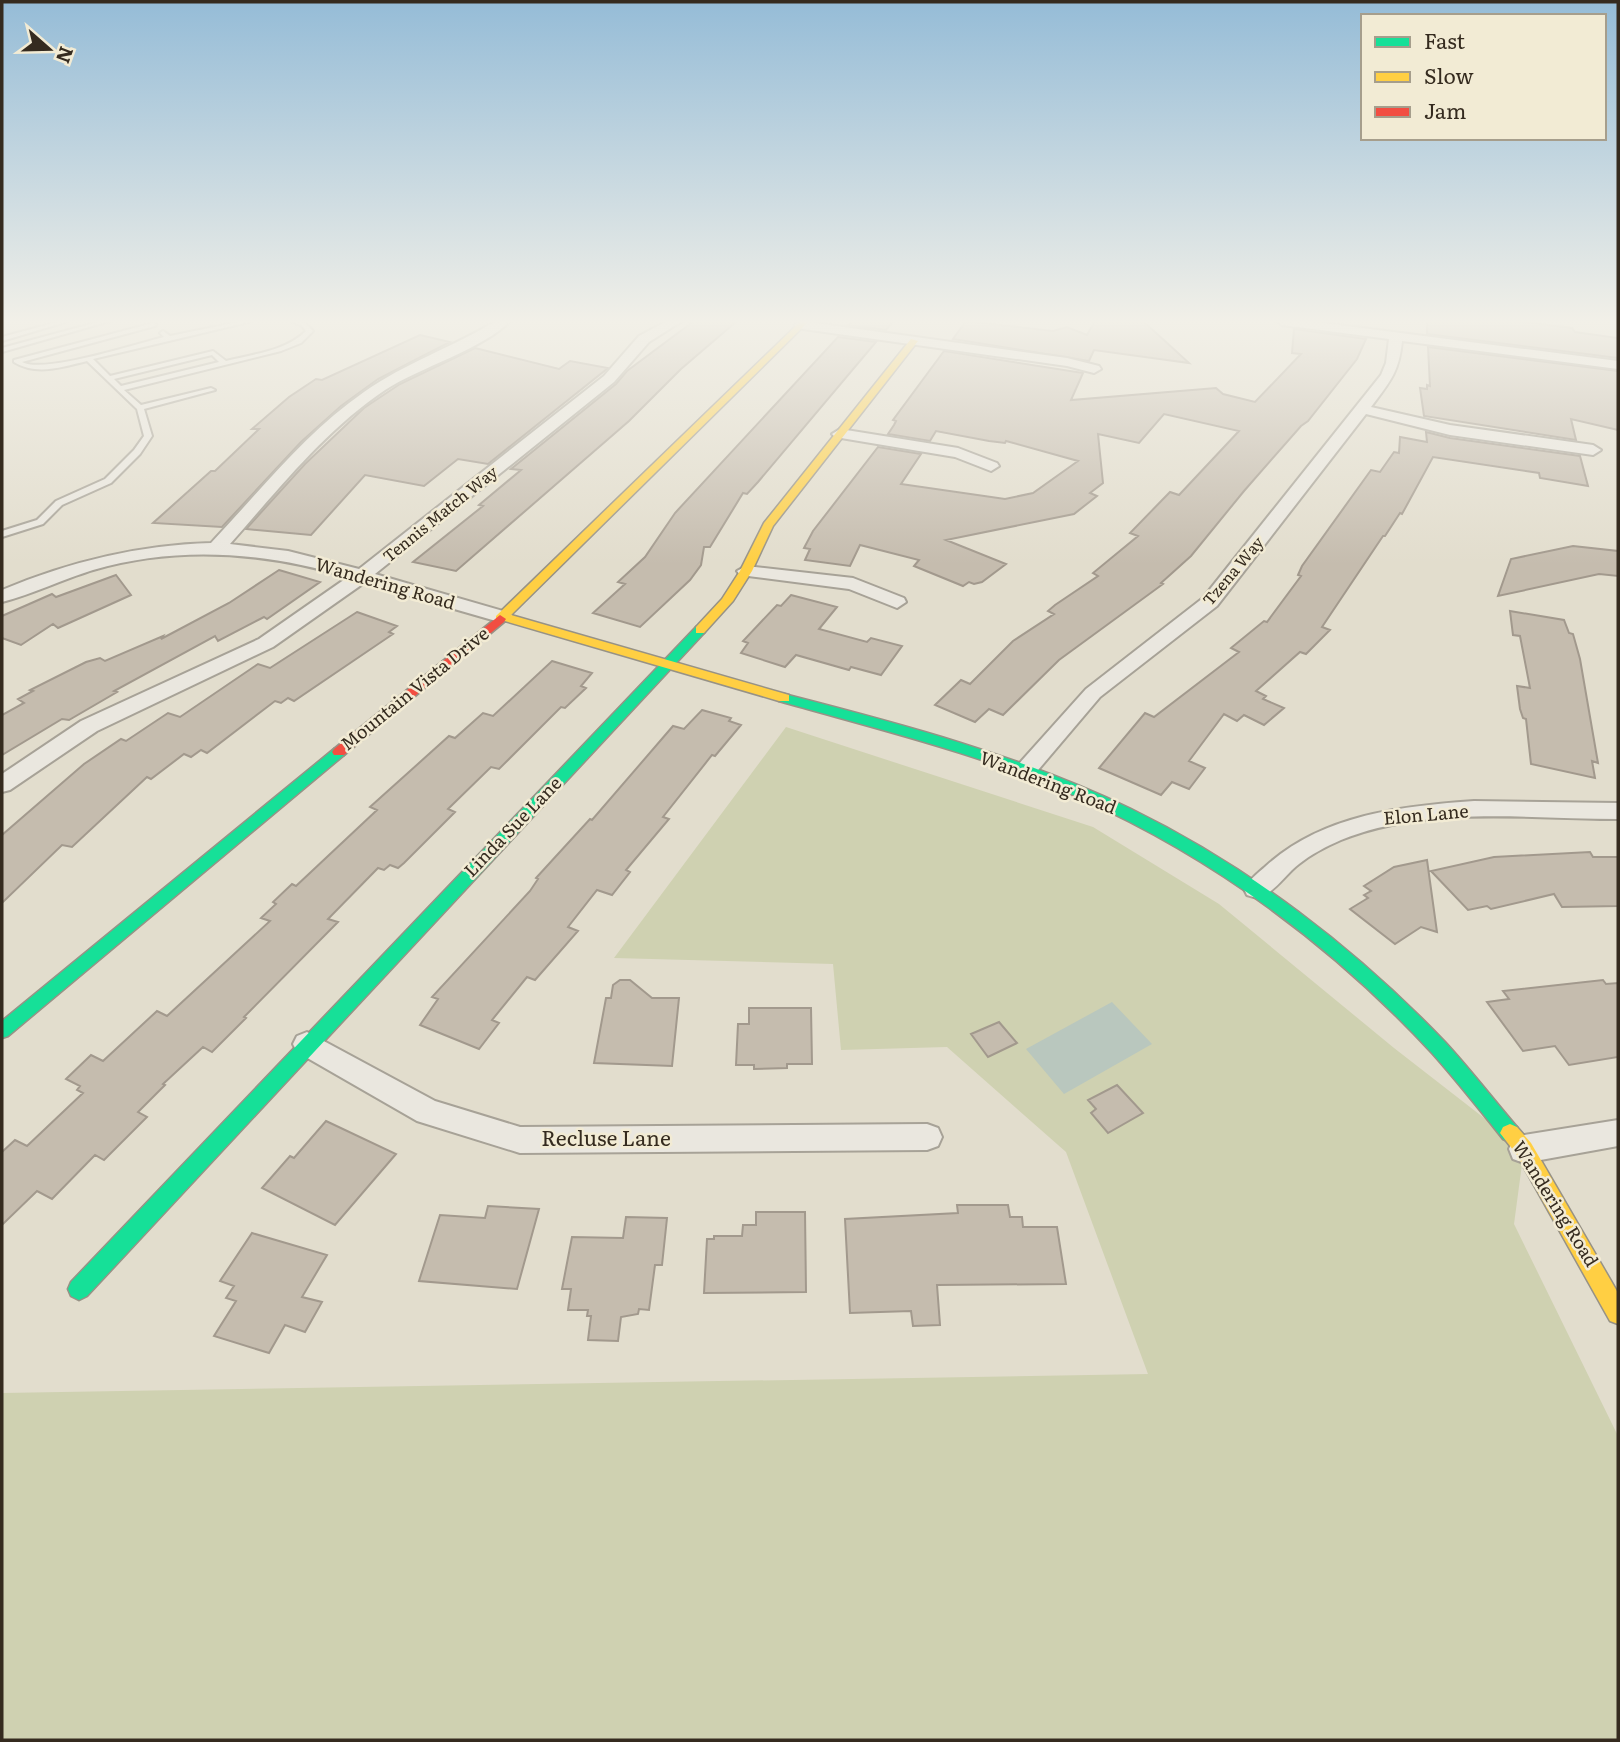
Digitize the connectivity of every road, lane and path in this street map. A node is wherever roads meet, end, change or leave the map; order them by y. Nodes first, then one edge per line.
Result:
1 (134, 402) edge
2 (163, 402) edge
3 (361, 402) edge
4 (581, 402) edge
5 (722, 402) edge
6 (865, 402) edge
7 (1368, 402) edge
8 (140, 408) junction
9 (1362, 410) junction
10 (840, 434) junction
11 (1593, 450) dead end
12 (990, 466) dead end
13 (2, 534) edge
14 (216, 548) junction
15 (746, 571) junction
16 (362, 576) junction
17 (2, 596) edge
18 (897, 602) dead end
19 (503, 617) junction
20 (666, 666) junction
21 (1025, 771) junction
22 (2, 785) edge
23 (1618, 811) edge
24 (1256, 889) junction
25 (2, 1031) edge
26 (307, 1044) junction
27 (1618, 1133) edge
28 (927, 1137) dead end
29 (1524, 1149) junction
30 (79, 1289) dead end
31 (1618, 1313) edge

1 - 8 lane
2 - 8 lane
3 - 14 street
4 - 16 street, Tennis Match Way
5 - 19 street, Mountain Vista Drive
6 - 10 street, Linda Sue Lane
7 - 9 street, Tzena Way
8 - 13 lane
9 - 11 street
9 - 21 street, Tzena Way
10 - 12 street
10 - 15 street, Linda Sue Lane
14 - 16 street, Wandering Road
14 - 17 street, Wandering Road
15 - 18 street
15 - 20 street, Linda Sue Lane
16 - 19 street, Wandering Road
16 - 22 street, Tennis Match Way
19 - 20 street, Wandering Road
19 - 25 street, Mountain Vista Drive
20 - 21 street, Wandering Road
20 - 26 street, Linda Sue Lane
21 - 24 street, Wandering Road
23 - 24 street, Elon Lane
24 - 29 street, Wandering Road
26 - 28 street, Recluse Lane
26 - 30 street, Linda Sue Lane
27 - 29 street
29 - 31 street, Wandering Road

